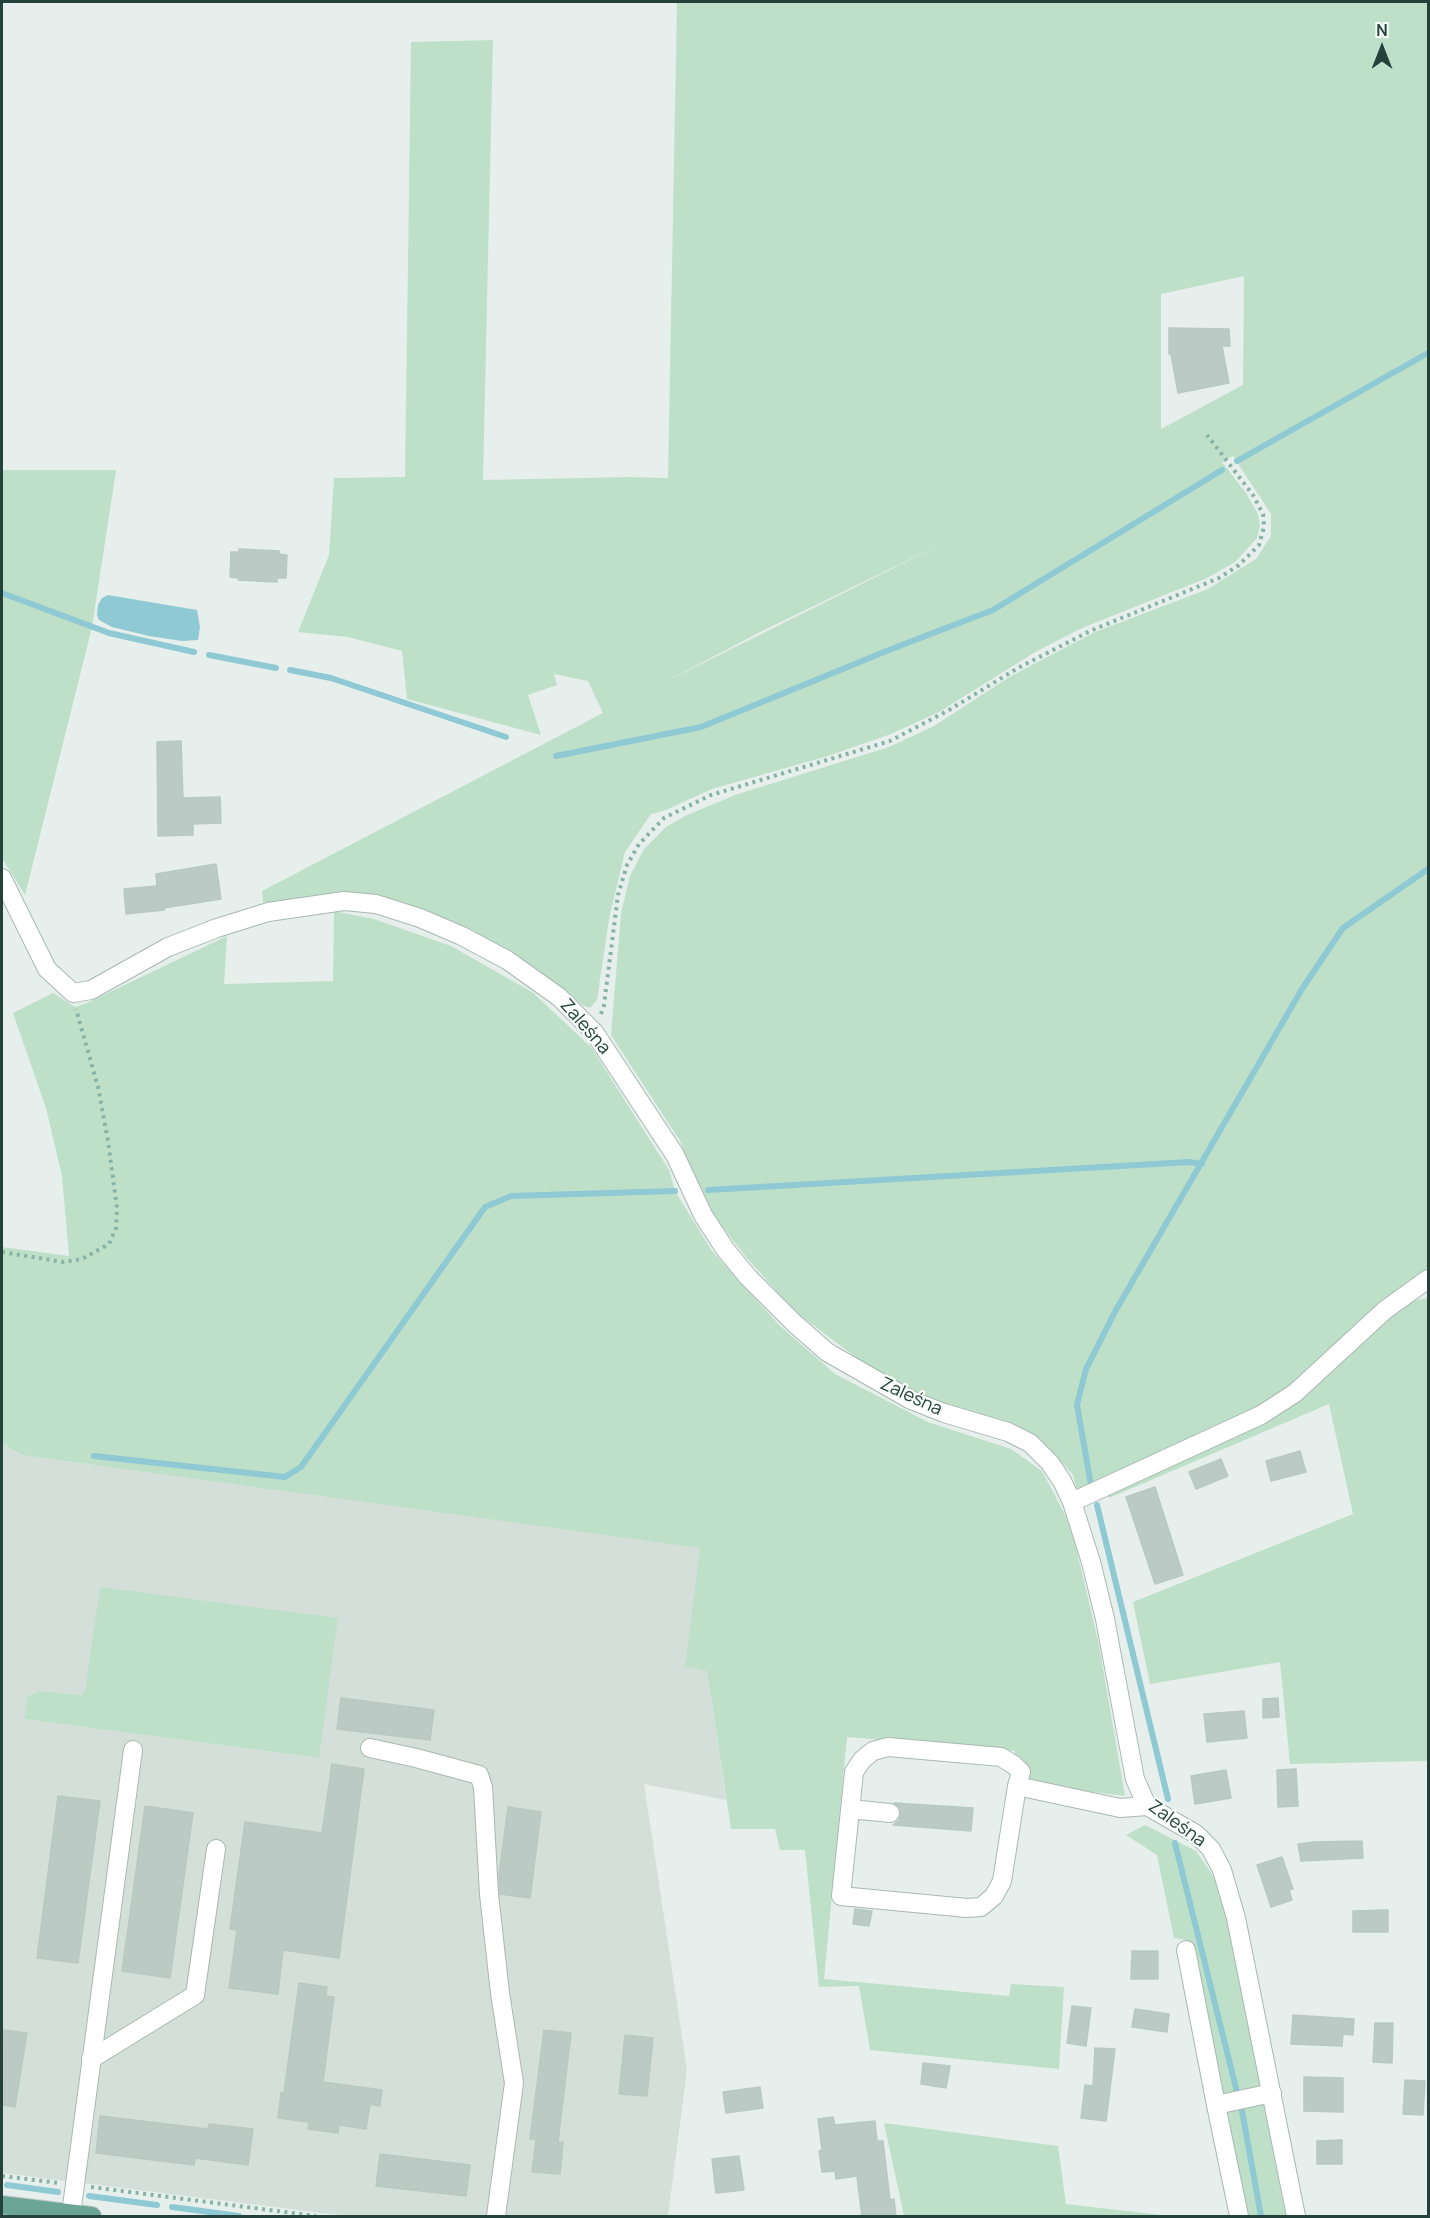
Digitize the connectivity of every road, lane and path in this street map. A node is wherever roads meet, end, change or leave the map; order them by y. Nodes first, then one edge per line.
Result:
1 (1207, 435) dead end
2 (2, 878) edge
3 (72, 993) junction
4 (594, 1032) junction
5 (2, 1252) edge
6 (1428, 1280) edge
7 (1428, 1292) edge
8 (1410, 1293) junction
9 (1072, 1502) junction
10 (370, 1748) dead end
11 (133, 1750) dead end
12 (1017, 1786) junction
13 (1147, 1806) junction
14 (850, 1809) junction
15 (890, 1813) dead end
16 (216, 1849) dead end
17 (1186, 1950) dead end
18 (91, 2059) junction
19 (1272, 2093) junction
20 (1216, 2105) junction
21 (2, 2176) edge
22 (75, 2185) junction
23 (2, 2205) edge
24 (71, 2214) junction
25 (92, 2217) edge
26 (316, 2217) edge
27 (496, 2217) edge
28 (1239, 2217) edge
29 (1296, 2217) edge

1 - 4 path
2 - 3 street
3 - 4 street, Zaleśna
3 - 5 path
4 - 9 street, Zaleśna
6 - 8 street
7 - 8 street
8 - 9 street
9 - 13 street, Zaleśna
10 - 27 street
11 - 18 street
12 - 13 street
12 - 14 street
12 - 14 street
13 - 19 street, Zaleśna
14 - 15 street
16 - 18 street
17 - 20 street
18 - 22 street
19 - 20 street
19 - 29 street, Zaleśna
20 - 28 street
21 - 22 path
22 - 24 street
22 - 26 path
23 - 24 main road
24 - 25 main road

